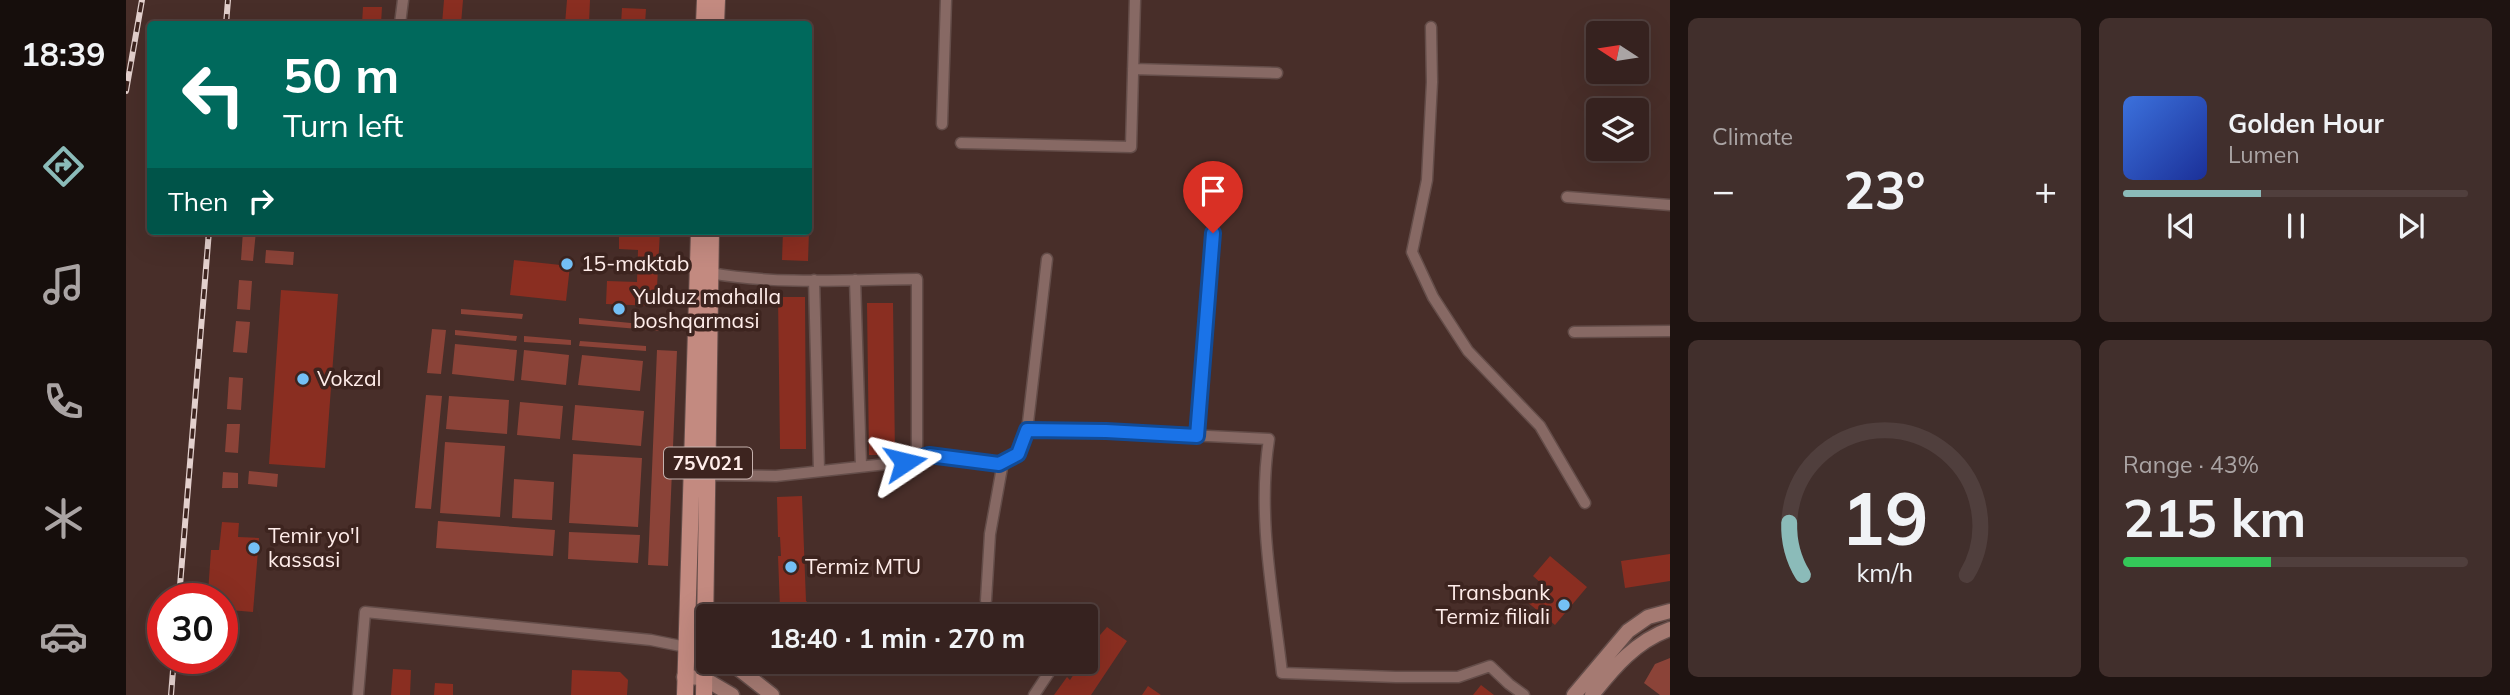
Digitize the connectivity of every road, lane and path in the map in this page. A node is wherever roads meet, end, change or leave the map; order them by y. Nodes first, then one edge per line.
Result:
1 (403, 0) edge
2 (705, 0) edge
3 (717, 0) edge
4 (946, 0) edge
5 (1135, 0) edge
6 (400, 21) edge
7 (704, 21) edge
8 (716, 21) edge
9 (1431, 27) dead end
10 (1133, 69) junction
11 (1277, 73) dead end
12 (942, 124) dead end
13 (961, 143) dead end
14 (1567, 197) dead end
15 (1670, 205) edge
16 (1213, 233) dead end
17 (699, 235) edge
18 (711, 235) edge
19 (1046, 259) dead end
20 (710, 273) junction
21 (814, 280) junction
22 (855, 280) junction
23 (1670, 331) edge
24 (1574, 332) dead end
25 (1027, 430) junction
26 (1197, 436) junction
27 (917, 459) junction
28 (1003, 462) junction
29 (861, 466) junction
30 (819, 470) junction
31 (708, 475) junction
32 (1585, 503) dead end
33 (986, 600) dead end
34 (707, 604) edge
35 (1670, 611) edge
36 (1670, 629) edge
37 (686, 643) junction
38 (696, 643) edge
39 (703, 674) edge
40 (745, 674) edge
41 (1048, 674) edge
42 (684, 677) junction
43 (703, 678) junction
44 (358, 695) edge
45 (685, 695) edge
46 (704, 695) edge
47 (732, 695) edge
48 (772, 695) edge
49 (1034, 695) edge
50 (1524, 695) edge
51 (1574, 695) edge
52 (1592, 695) edge

1 - 6 street
2 - 7 main road
3 - 8 main road
4 - 12 street
5 - 10 street
9 - 32 street
10 - 11 street
10 - 13 street
14 - 15 street
16 - 26 street
17 - 37 main road, 75V021
18 - 20 main road, 75V021
19 - 25 street
20 - 21 street
20 - 31 main road, 75V021
21 - 22 street
21 - 30 street
22 - 27 street
22 - 29 street
23 - 24 street
25 - 26 street
25 - 28 street
26 - 50 street
27 - 28 street
27 - 29 street
28 - 33 street
29 - 30 street
30 - 31 street
31 - 34 main road, 75V021
35 - 51 street
36 - 52 street
37 - 38 street
37 - 42 main road
37 - 44 street
39 - 43 main road, 75V021
40 - 48 street
41 - 49 street
42 - 43 street
42 - 45 main road
43 - 46 main road, 75V021
43 - 47 street

